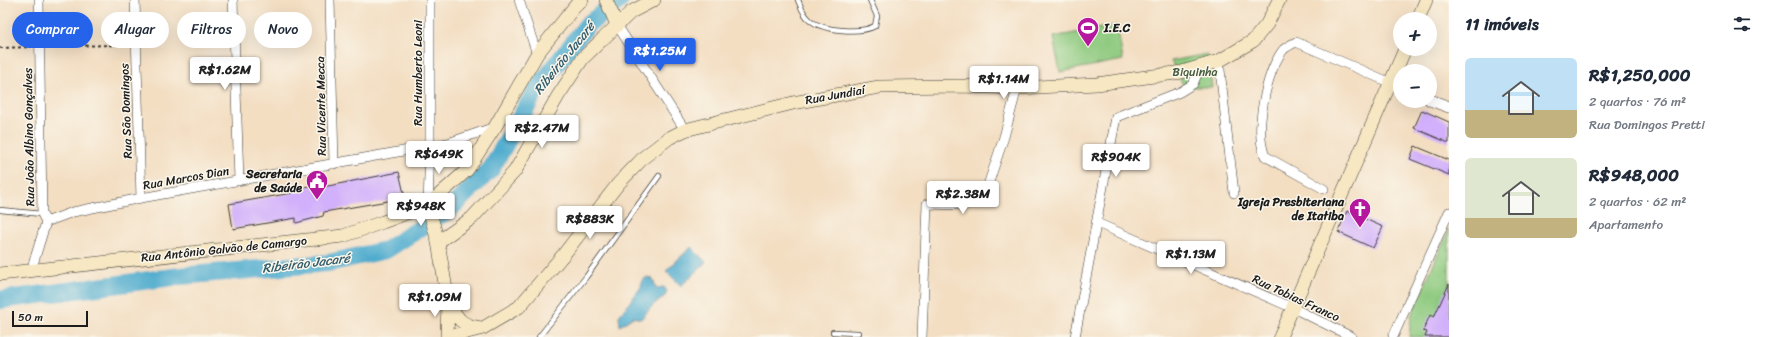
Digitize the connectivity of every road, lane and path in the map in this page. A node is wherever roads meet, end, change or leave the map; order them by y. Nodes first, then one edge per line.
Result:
1 (39, 0) edge
2 (135, 0) edge
3 (233, 0) edge
4 (330, 0) edge
5 (430, 0) edge
6 (519, 0) edge
7 (582, 0) edge
8 (606, 0) edge
9 (654, 0) edge
10 (798, 0) edge
11 (870, 0) edge
12 (1279, 0) edge
13 (1426, 0) edge
14 (39, 12) edge
15 (135, 12) edge
16 (1421, 12) edge
17 (616, 22) junction
18 (0, 48) edge
19 (12, 48) edge
20 (40, 48) edge
21 (136, 48) edge
22 (537, 54) junction
23 (1219, 61) junction
24 (1200, 67) junction
25 (1393, 84) edge
26 (1017, 88) junction
27 (1393, 89) edge
28 (1437, 103) edge
29 (1449, 107) edge
30 (495, 127) junction
31 (685, 130) junction
32 (430, 146) junction
33 (334, 164) junction
34 (659, 176) dead end
35 (239, 181) junction
36 (1324, 189) dead end
37 (1234, 193) dead end
38 (141, 198) junction
39 (429, 209) junction
40 (0, 210) edge
41 (1449, 212) edge
42 (44, 218) junction
43 (1097, 223) junction
44 (437, 238) junction
45 (0, 270) edge
46 (31, 271) junction
47 (16, 272) junction
48 (0, 274) edge
49 (448, 301) junction
50 (1292, 308) junction
51 (1399, 324) junction
52 (478, 332) edge
53 (833, 332) dead end
54 (858, 333) dead end
55 (447, 337) edge
56 (539, 337) edge
57 (922, 337) edge
58 (1075, 337) edge
59 (1280, 337) edge
60 (1352, 337) edge
61 (1393, 337) edge
62 (1399, 337) edge

1 - 14 street, Rua João Albino Gonçalves
2 - 15 street, Rua São Domingos
3 - 35 street
4 - 33 street, Rua Vicente Mecca
5 - 32 street, Rua Humberto Leoni
6 - 22 street
7 - 22 main road, Rua Antônio Galvão de Camargo
8 - 17 main road
9 - 17 main road
10 - 11 lane
12 - 23 main road, Rua Jundiaí
13 - 16 main road
17 - 31 street
17 - 44 main road
18 - 19 path
20 - 42 street, Rua João Albino Gonçalves
21 - 38 street, Rua São Domingos
22 - 30 main road, Rua Antônio Galvão de Camargo
23 - 24 main road, Rua Jundiaí
23 - 37 street
24 - 26 main road, Rua Jundiaí
24 - 43 street
25 - 36 street
26 - 31 main road, Rua Jundiaí
26 - 57 street
27 - 50 main road
28 - 29 street
30 - 32 street, Rua Marcos Dian
30 - 39 main road, Rua Antônio Galvão de Camargo
31 - 52 main road, Rua Jundiaí
32 - 33 street, Rua Marcos Dian
32 - 39 street, Rua Humberto Leoni
33 - 35 street, Rua Marcos Dian
34 - 56 lane
35 - 38 street, Rua Marcos Dian
38 - 42 street, Rua Marcos Dian
39 - 44 main road
39 - 46 main road, Rua Antônio Galvão de Camargo
40 - 42 lane
41 - 51 street
42 - 46 street, Rua João Albino Gonçalves
43 - 50 street, Rua Tobias Franco
43 - 58 street
44 - 49 main road
45 - 47 main road, Rua Antônio Galvão de Camargo
46 - 47 main road, Rua Antônio Galvão de Camargo
47 - 48 main road, Rua Antônio Galvão de Camargo
49 - 52 main road
49 - 55 main road
50 - 59 main road
50 - 60 street, Rua Tobias Franco
51 - 61 street
51 - 62 street
52 - 55 main road, Rua Jundiaí
53 - 54 lane

